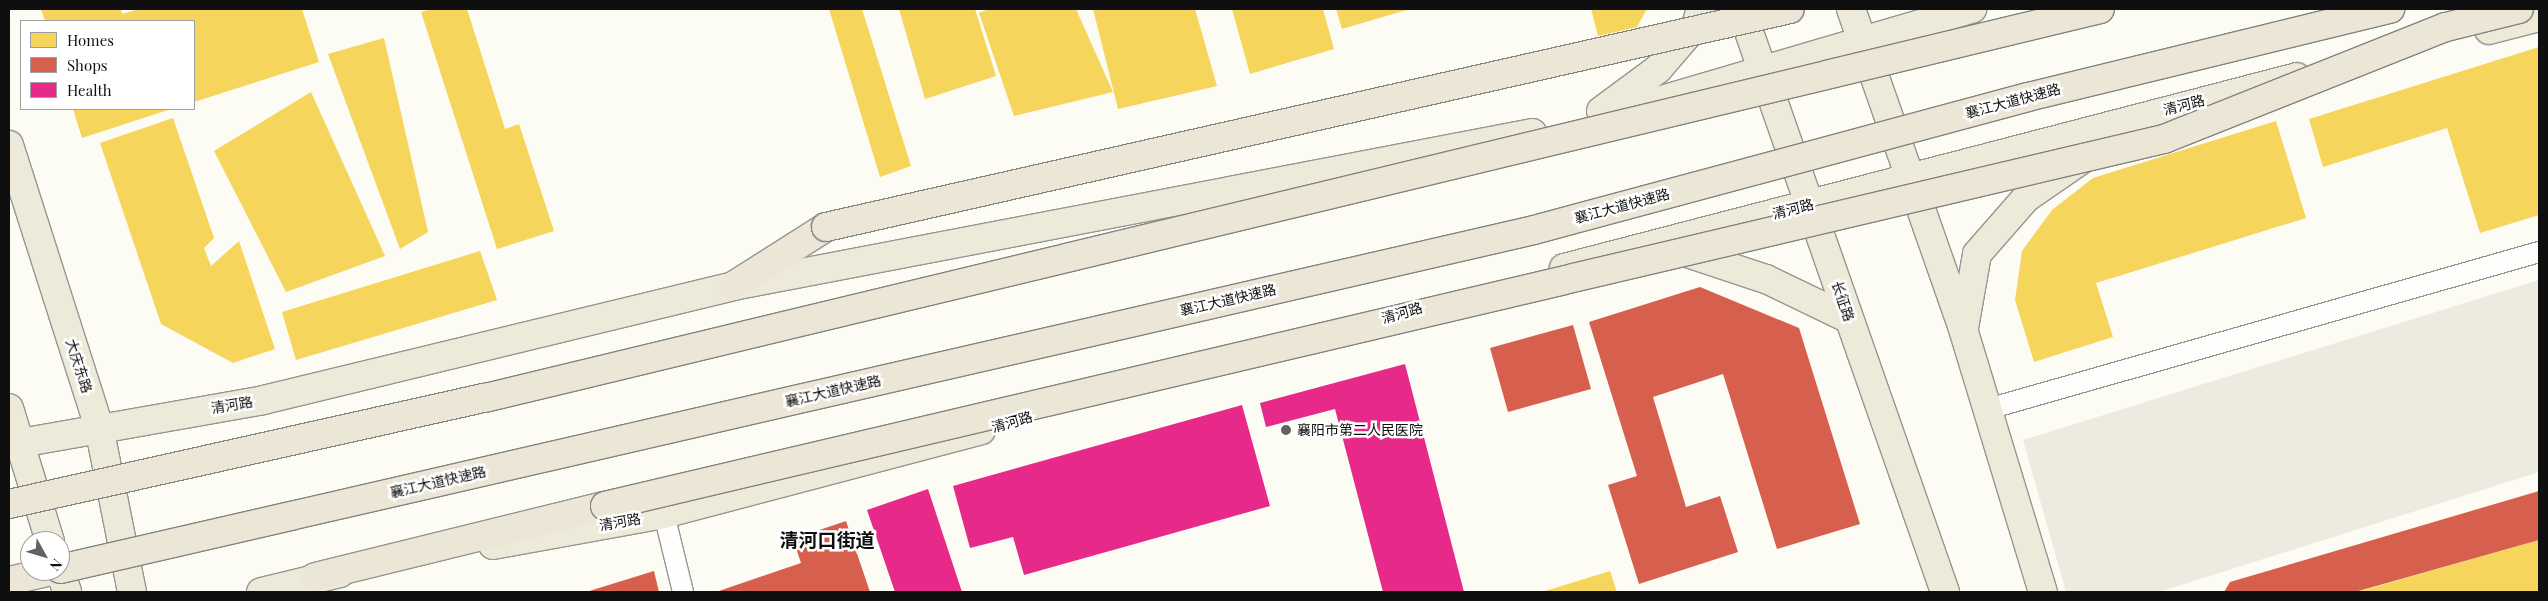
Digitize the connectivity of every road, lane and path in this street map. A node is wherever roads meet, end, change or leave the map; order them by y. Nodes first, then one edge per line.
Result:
1 (1701, 9) edge
2 (1741, 9) edge
3 (1790, 9) edge
4 (1851, 9) edge
5 (1972, 9) edge
6 (2100, 9) edge
7 (2390, 9) edge
8 (2519, 9) edge
9 (2539, 17) edge
10 (1861, 38) junction
11 (1762, 67) junction
12 (2151, 113) junction
13 (1582, 124) junction
14 (9, 145) edge
15 (1908, 179) junction
16 (1810, 206) junction
17 (1654, 242) junction
18 (2539, 252) edge
19 (734, 286) junction
20 (1849, 319) junction
21 (1964, 329) junction
22 (9, 408) edge
23 (1988, 409) junction
24 (98, 427) junction
25 (13, 444) edge
26 (9, 504) edge
27 (664, 514) junction
28 (46, 531) edge
29 (70, 567) edge
30 (315, 577) junction
31 (132, 592) edge
32 (261, 592) edge
33 (683, 592) edge
34 (1945, 592) edge
35 (2043, 592) edge

1 - 13 main road
2 - 11 main road, 长征路
3 - 19 highway, bridge
4 - 10 main road
5 - 10 main road, 清河路
6 - 26 highway, bridge
7 - 29 highway, 襄江大道快速路, bridge
8 - 30 highway, bridge
9 - 12 main road, 清河路
10 - 11 main road, 清河路
10 - 15 main road
11 - 13 main road, 清河路
11 - 16 main road, 长征路
12 - 15 main road, 清河路
12 - 21 main road
13 - 19 main road, 清河路
14 - 24 main road, 大庆东路
15 - 16 main road, 清河路
15 - 21 main road
16 - 17 main road, 清河路
16 - 20 main road, 长征路
17 - 20 main road
17 - 27 main road, 清河路
18 - 23 lane
19 - 24 main road, 清河路
20 - 34 main road, 长征路
21 - 23 main road
22 - 25 main road
23 - 35 main road
24 - 25 main road, 清河路
24 - 31 main road, 大庆东路
25 - 28 main road
27 - 30 main road, 清河路
27 - 33 lane
30 - 32 main road, 清河路

